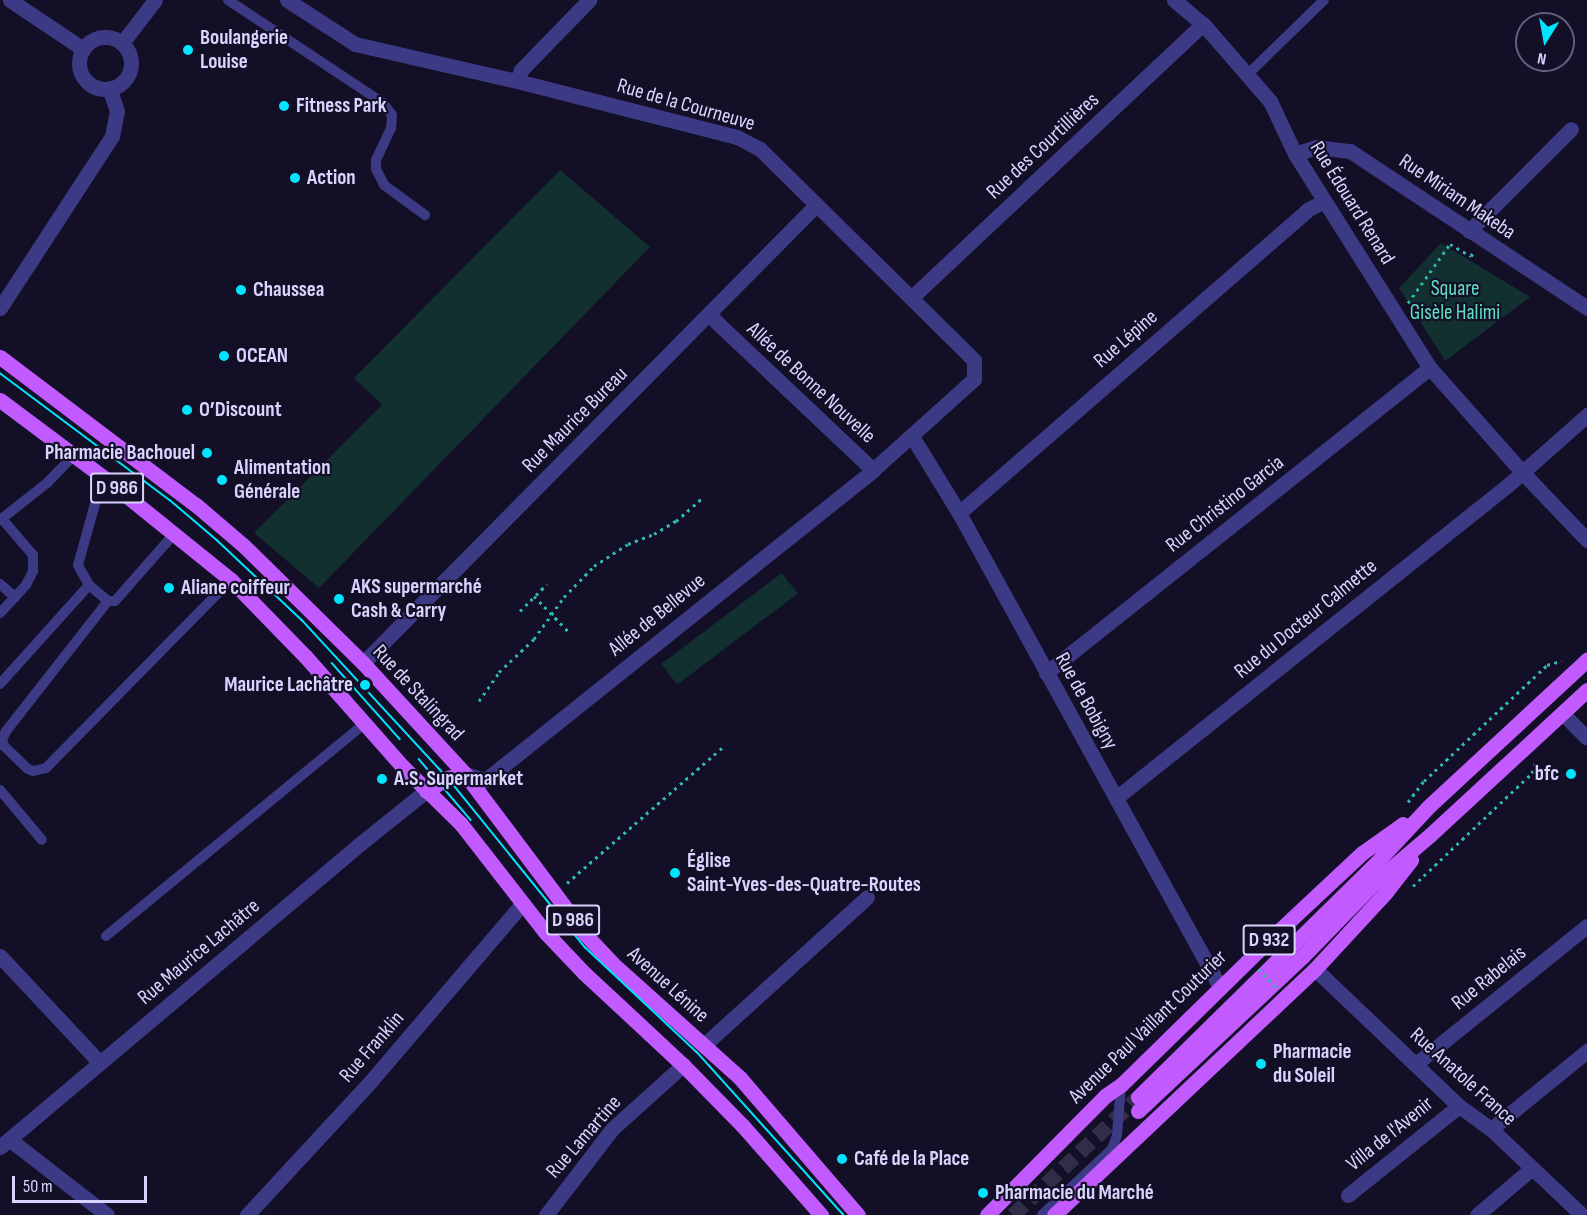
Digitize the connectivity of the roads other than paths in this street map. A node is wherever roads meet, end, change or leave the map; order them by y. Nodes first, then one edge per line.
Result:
1 (10, 0) edge
2 (155, 0) edge
3 (228, 0) edge
4 (286, 0) edge
5 (589, 0) edge
6 (1174, 0) edge
7 (1323, 0) edge
8 (1203, 24) junction
9 (122, 43) junction
10 (83, 49) junction
11 (1247, 75) junction
12 (517, 81) junction
13 (109, 88) junction
14 (1571, 129) dead end
15 (1295, 154) junction
16 (1324, 201) junction
17 (816, 206) junction
18 (425, 215) dead end
19 (1469, 231) junction
20 (911, 298) junction
21 (0, 308) edge
22 (1587, 308) edge
23 (709, 315) junction
24 (0, 357) edge
25 (1430, 368) junction
26 (0, 400) edge
27 (1587, 415) edge
28 (913, 438) junction
29 (74, 454) junction
30 (873, 470) junction
31 (1522, 471) junction
32 (107, 480) junction
33 (959, 513) junction
34 (1, 519) edge
35 (175, 533) junction
36 (1587, 540) edge
37 (231, 580) junction
38 (0, 584) edge
39 (89, 585) junction
40 (15, 597) junction
41 (108, 601) junction
42 (0, 613) edge
43 (1587, 660) edge
44 (363, 663) junction
45 (1046, 673) junction
46 (0, 684) edge
47 (1587, 690) edge
48 (1562, 713) junction
49 (364, 724) junction
50 (1587, 738) edge
51 (465, 774) junction
52 (0, 790) edge
53 (426, 791) junction
54 (1116, 798) junction
55 (1428, 807) junction
56 (1430, 835) junction
57 (42, 840) dead end
58 (867, 897) dead end
59 (524, 903) junction
60 (1587, 926) edge
61 (106, 936) dead end
62 (0, 956) edge
63 (1315, 969) junction
64 (1220, 987) junction
65 (704, 1045) junction
66 (1587, 1051) edge
67 (100, 1063) junction
68 (1417, 1064) junction
69 (683, 1065) junction
70 (1121, 1085) junction
71 (1459, 1106) junction
72 (1491, 1129) junction
73 (5, 1143) edge
74 (1531, 1169) junction
75 (1348, 1196) dead end
76 (107, 1215) edge
77 (247, 1215) edge
78 (546, 1215) edge
79 (821, 1215) edge
80 (858, 1215) edge
81 (987, 1215) edge
82 (1041, 1215) edge
83 (1054, 1215) edge
84 (1477, 1215) edge
85 (1582, 1215) edge

1 - 10 street
2 - 9 street
3 - 18 lane
4 - 12 street, Rue de la Courneuve
5 - 12 street
6 - 8 street, Rue Édouard Renard
7 - 11 lane
8 - 11 street, Rue Édouard Renard
8 - 20 street, Rue des Courtillières
9 - 10 street
9 - 13 street
10 - 13 street
11 - 15 street, Rue Édouard Renard
12 - 17 street, Rue de la Courneuve
13 - 21 street
14 - 19 street
15 - 16 street, Rue Édouard Renard
15 - 19 street, Rue Miriam Makeba
16 - 25 street, Rue Édouard Renard
16 - 33 street, Rue Lépine
17 - 20 street, Rue de la Courneuve
17 - 23 street, Rue Maurice Bureau
19 - 22 street, Rue Miriam Makeba
20 - 28 street, Rue de la Courneuve
23 - 30 street, Allée de Bonne Nouvelle
23 - 44 street, Rue Maurice Bureau
24 - 44 main road, Rue de Stalingrad / D 986
25 - 31 street, Rue Édouard Renard
25 - 45 street, Rue Christino Garcia
26 - 29 main road, D 986
27 - 31 street
28 - 30 street, Allée de Bonne Nouvelle
28 - 33 street, Rue de Bobigny
29 - 32 main road, D 986
29 - 34 lane
30 - 51 street, Allée de Bellevue
31 - 36 street, Rue Édouard Renard
31 - 54 street, Rue du Docteur Calmette
32 - 35 main road, D 986
32 - 39 lane
33 - 45 street, Rue de Bobigny
34 - 40 lane
35 - 37 main road, D 986
35 - 41 lane
37 - 41 lane
37 - 49 main road, D 986
38 - 40 lane
39 - 41 lane
39 - 46 lane
40 - 42 lane
43 - 55 main road, Avenue Paul Vaillant Couturier / D 932
44 - 51 main road, Rue de Stalingrad / D 986
45 - 54 street, Rue de Bobigny
47 - 48 main road, Avenue Paul Vaillant Couturier / D 932
48 - 50 street
48 - 56 main road, Avenue Paul Vaillant Couturier / D 932
49 - 53 main road, D 986
49 - 61 lane
51 - 53 main road, Rue de Stalingrad
51 - 65 main road, Avenue Lénine / D 986
52 - 57 lane
53 - 59 main road, D 986
53 - 67 street, Rue Maurice Lachâtre
54 - 64 street, Rue de Bobigny
55 - 56 main road, Avenue Paul Vaillant Couturier / D 932
55 - 64 main road, Avenue Paul Vaillant Couturier / D 932
56 - 63 main road, Avenue Paul Vaillant Couturier / D 932
58 - 65 street
59 - 69 main road, D 986
59 - 77 street, Rue Franklin
60 - 68 street, Rue Rabelais
62 - 67 street
63 - 68 street, Rue Anatole France
63 - 83 main road, Avenue Paul Vaillant Couturier / D 932
64 - 70 main road, Avenue Paul Vaillant Couturier / D 932
65 - 80 main road, Avenue Lénine / D 986
66 - 72 street
67 - 73 street, Rue Maurice Lachâtre
68 - 71 street, Rue Anatole France
69 - 78 street, Rue Lamartine
69 - 79 main road, D 986
70 - 81 main road, Avenue Paul Vaillant Couturier / D 932
70 - 82 lane
71 - 72 street, Rue Anatole France
71 - 75 street, Villa de l'Avenir
72 - 74 street, Rue Anatole France
73 - 76 street
74 - 84 street
74 - 85 street, Rue Anatole France

